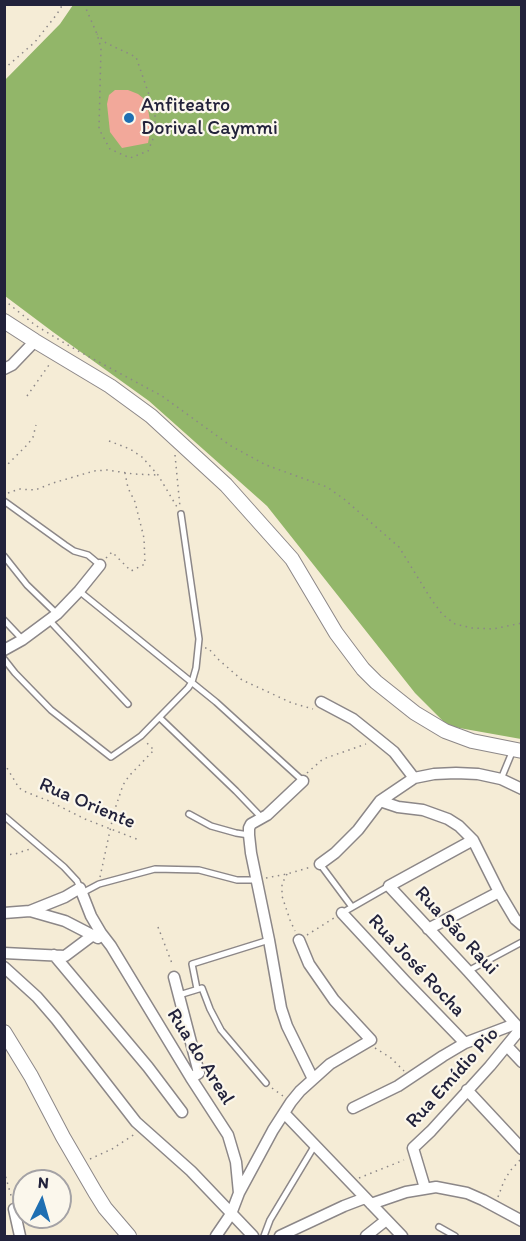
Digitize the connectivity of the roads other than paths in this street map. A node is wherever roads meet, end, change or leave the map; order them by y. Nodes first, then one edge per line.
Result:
1 (4, 321) edge
2 (35, 341) junction
3 (4, 369) edge
4 (4, 501) edge
5 (181, 514) road end
6 (4, 556) edge
7 (100, 565) joint
8 (79, 591) junction
9 (53, 617) junction
10 (4, 620) edge
11 (22, 640) junction
12 (4, 650) edge
13 (4, 659) edge
14 (192, 682) junction
15 (128, 704) dead end
16 (318, 706) road end
17 (160, 718) junction
18 (517, 751) edge
19 (414, 778) junction
20 (501, 779) junction
21 (302, 780) joint
22 (522, 789) edge
23 (380, 801) junction
24 (189, 814) dead end
25 (4, 816) edge
26 (262, 818) junction
27 (249, 835) junction
28 (473, 840) junction
29 (320, 864) joint
30 (256, 880) junction
31 (389, 886) junction
32 (81, 890) junction
33 (499, 892) junction
34 (352, 907) junction
35 (30, 911) junction
36 (4, 913) edge
37 (342, 913) joint
38 (522, 926) edge
39 (428, 928) junction
40 (93, 935) junction
41 (269, 940) junction
42 (299, 940) road end
43 (522, 942) edge
44 (111, 946) junction
45 (4, 953) edge
46 (54, 956) junction
47 (4, 967) edge
48 (468, 971) junction
49 (174, 977) road end
50 (198, 989) junction
51 (179, 995) junction
52 (519, 1026) edge
53 (4, 1032) edge
54 (465, 1043) junction
55 (507, 1046) junction
56 (522, 1062) edge
57 (191, 1078) junction
58 (313, 1079) junction
59 (266, 1083) road end
60 (467, 1090) junction
61 (353, 1108) dead end
62 (182, 1112) dead end
63 (284, 1113) junction
64 (315, 1145) junction
65 (522, 1149) edge
66 (425, 1188) junction
67 (239, 1193) junction
68 (368, 1201) junction
69 (231, 1214) junction
70 (386, 1221) junction
71 (522, 1221) edge
72 (439, 1227) dead end
73 (129, 1236) edge
74 (216, 1236) edge
75 (253, 1236) edge
76 (264, 1236) edge
77 (280, 1236) edge
78 (366, 1236) edge
79 (402, 1236) edge
80 (455, 1236) edge

1 - 2 street
2 - 3 street
2 - 18 street
4 - 7 lane
5 - 14 lane
6 - 9 lane
7 - 8 street
8 - 9 street
8 - 14 lane
9 - 11 street
9 - 15 lane
10 - 11 lane
11 - 12 street
13 - 17 lane
14 - 17 lane
14 - 21 lane
16 - 19 street
17 - 26 lane
18 - 20 lane
19 - 20 street
19 - 23 street
20 - 22 street
21 - 26 street
23 - 28 street
23 - 29 street
24 - 27 lane
25 - 32 lane
26 - 27 street
27 - 30 street
28 - 31 street
28 - 33 street
29 - 34 lane, Rua José Rocha
30 - 32 lane
30 - 41 street
31 - 34 lane
31 - 39 street, Rua São Raui
32 - 35 street
32 - 44 street, Rua do Areal
33 - 38 street
33 - 39 street
34 - 37 lane
35 - 36 street
35 - 40 street
37 - 54 street, Rua José Rocha
39 - 48 street, Rua São Raui
40 - 44 street
40 - 46 street
41 - 50 lane
41 - 58 street
42 - 58 street
43 - 48 lane
44 - 57 street, Rua do Areal
45 - 46 street
46 - 62 street
47 - 69 street
48 - 52 street, Rua São Raui
49 - 51 street
50 - 51 lane
50 - 59 lane
51 - 57 street
52 - 54 street
52 - 55 street, Rua Emídio Pio
53 - 73 street
54 - 61 street
55 - 56 street
55 - 60 street, Rua Emídio Pio
57 - 67 street, Rua do Areal
58 - 63 street
60 - 65 street
60 - 66 street, Rua Emídio Pio
63 - 64 street
63 - 67 street
64 - 68 street
64 - 76 lane
66 - 68 street
66 - 71 street
67 - 69 street
68 - 70 street
68 - 77 street
69 - 74 street
69 - 75 street
70 - 78 street
70 - 79 street
72 - 80 lane

